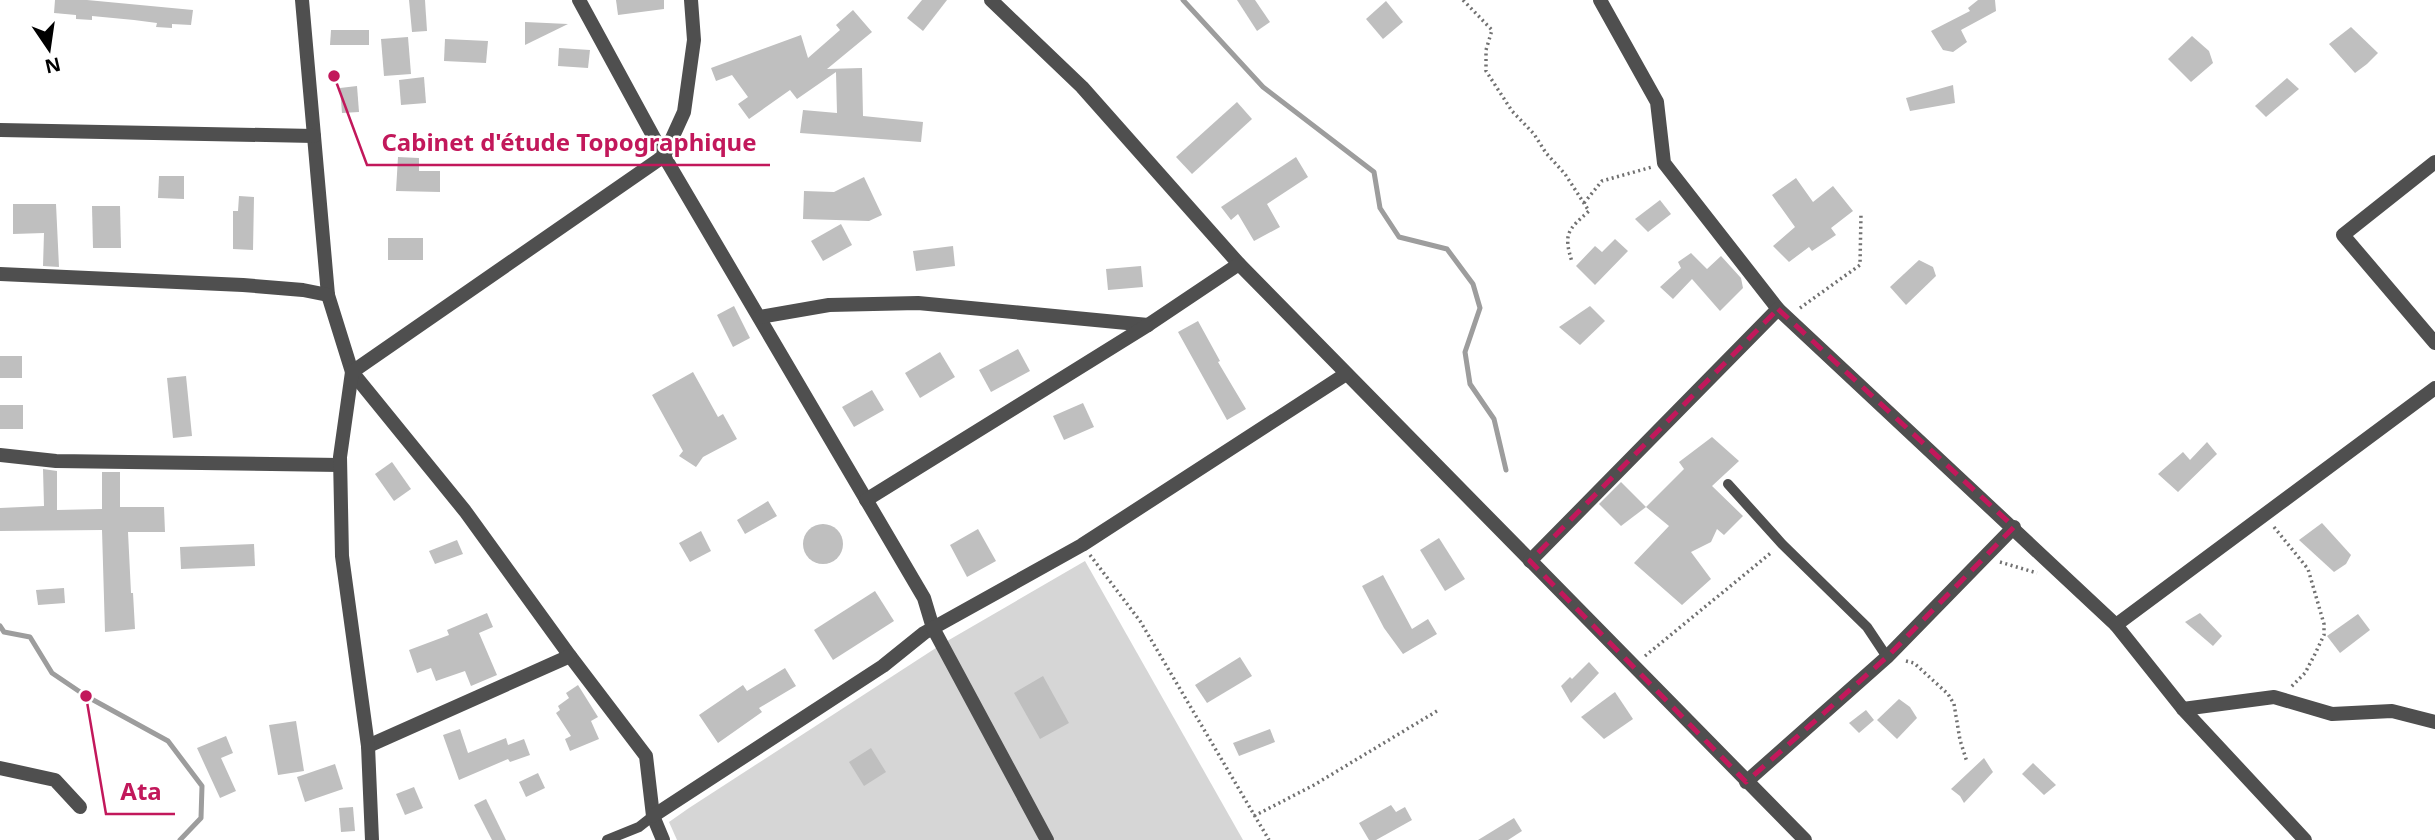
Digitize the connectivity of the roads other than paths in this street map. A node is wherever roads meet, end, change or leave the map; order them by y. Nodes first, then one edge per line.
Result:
1 (302, 0) edge
2 (579, 0) edge
3 (691, 0) edge
4 (991, 0) edge
5 (1600, 0) edge
6 (0, 130) edge
7 (314, 136) junction
8 (664, 156) junction
9 (2435, 162) edge
10 (1238, 264) junction
11 (0, 274) edge
12 (328, 295) junction
13 (1782, 313) junction
14 (760, 317) junction
15 (1148, 325) junction
16 (2435, 343) edge
17 (352, 372) junction
18 (1346, 374) junction
19 (2435, 388) edge
20 (0, 455) edge
21 (341, 465) junction
22 (1728, 484) dead end
23 (866, 499) junction
24 (2014, 527) junction
25 (1530, 561) junction
26 (2116, 625) junction
27 (933, 628) junction
28 (570, 656) junction
29 (1887, 657) junction
30 (2183, 709) junction
31 (2435, 722) edge
32 (368, 746) junction
33 (0, 768) edge
34 (1746, 782) junction
35 (80, 807) dead end
36 (653, 816) junction
37 (372, 840) edge
38 (607, 840) edge
39 (663, 840) edge
40 (1047, 840) edge
41 (1805, 840) edge
42 (2305, 840) edge

1 - 7 street
2 - 8 street
3 - 8 street
4 - 10 street
5 - 13 street
6 - 7 street
7 - 12 street
8 - 14 street
8 - 17 street
9 - 16 street
10 - 15 street
10 - 18 street
11 - 12 street
12 - 17 street
13 - 24 street
13 - 25 street
14 - 15 street
14 - 23 street
15 - 23 street
17 - 21 street
17 - 28 street
18 - 25 street
18 - 27 street
19 - 26 street
20 - 21 street
21 - 32 street
22 - 29 lane
23 - 27 street
24 - 26 street
24 - 29 street
25 - 34 street
26 - 30 street
27 - 36 street
27 - 40 street
28 - 32 street
28 - 36 street
29 - 34 street
30 - 31 street
30 - 42 street
32 - 37 street
33 - 35 street
34 - 41 street
36 - 38 lane
36 - 39 street

